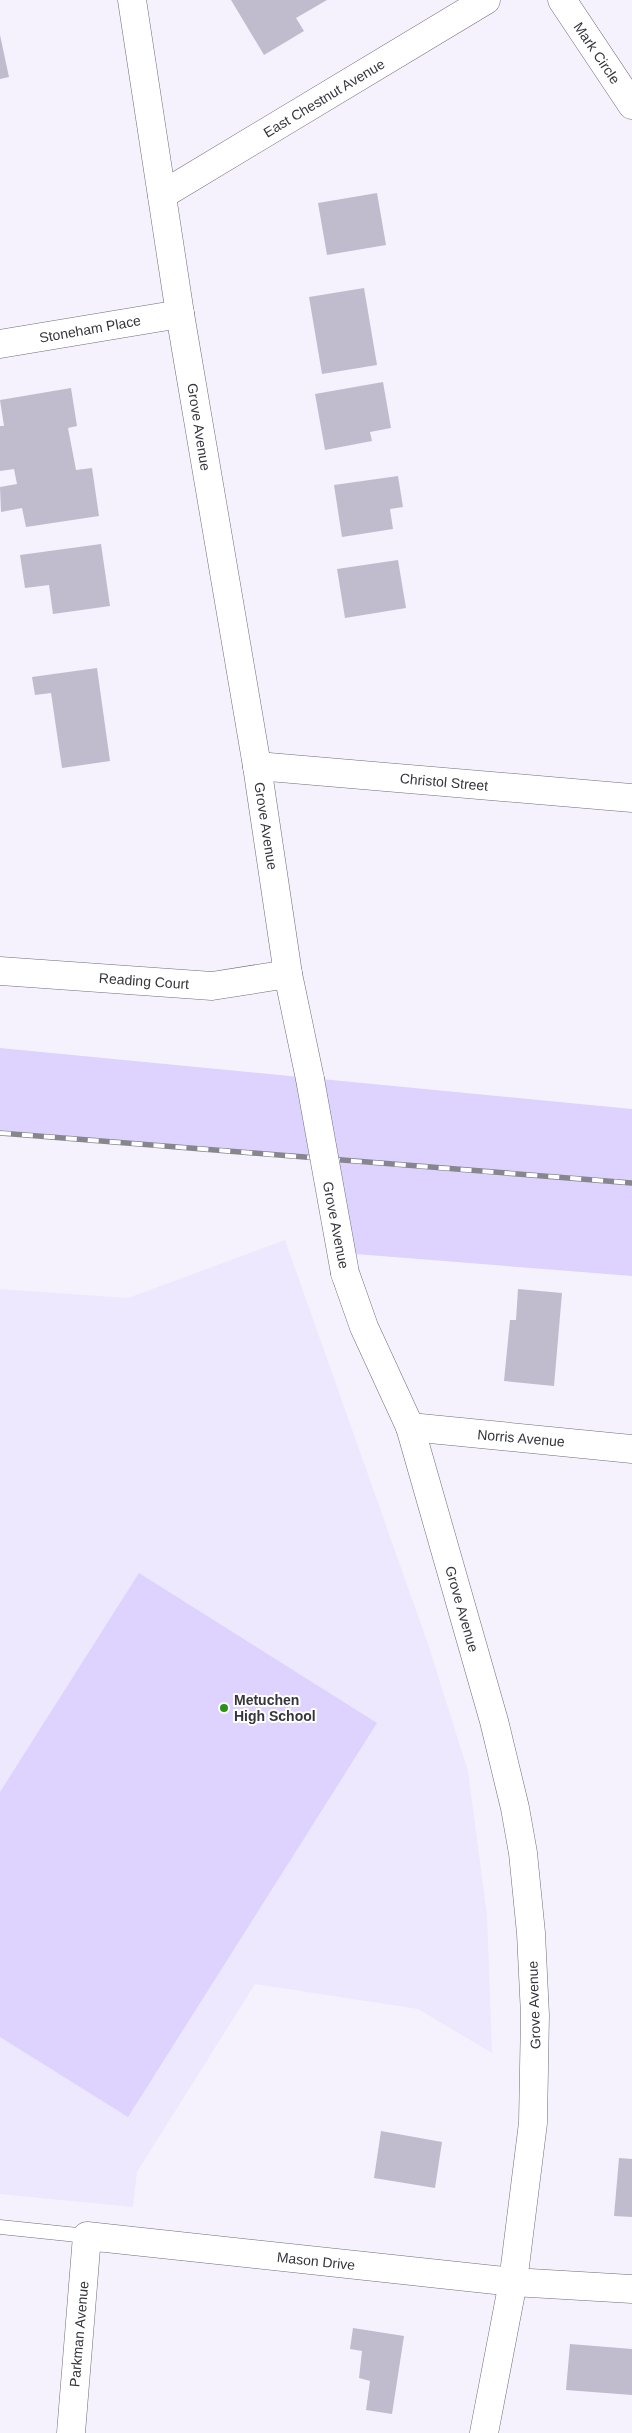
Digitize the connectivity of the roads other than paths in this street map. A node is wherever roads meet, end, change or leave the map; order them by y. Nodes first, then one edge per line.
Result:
1 (132, 0) edge
2 (486, 0) edge
3 (562, 0) edge
4 (632, 105) edge
5 (162, 195) junction
6 (180, 314) junction
7 (0, 344) edge
8 (257, 766) junction
9 (632, 798) edge
10 (0, 971) edge
11 (288, 974) junction
12 (410, 1427) junction
13 (632, 1449) edge
14 (0, 2227) edge
15 (87, 2236) junction
16 (513, 2282) junction
17 (632, 2289) edge
18 (71, 2433) edge
19 (484, 2433) edge

1 - 5 street, Grove Avenue
2 - 5 street, East Chestnut Avenue
3 - 4 street, Mark Circle
5 - 6 street, Grove Avenue
6 - 7 street, Stoneham Place
6 - 8 street, Grove Avenue
8 - 9 street, Christol Street
8 - 11 street, Grove Avenue
10 - 11 street, Reading Court
11 - 12 street, Grove Avenue, bridge
12 - 13 street, Norris Avenue
12 - 16 street, Grove Avenue
14 - 15 lane, Mason Drive
15 - 16 street, Mason Drive
15 - 18 street, Parkman Avenue
16 - 17 street, Mason Drive
16 - 19 street, Grove Avenue

